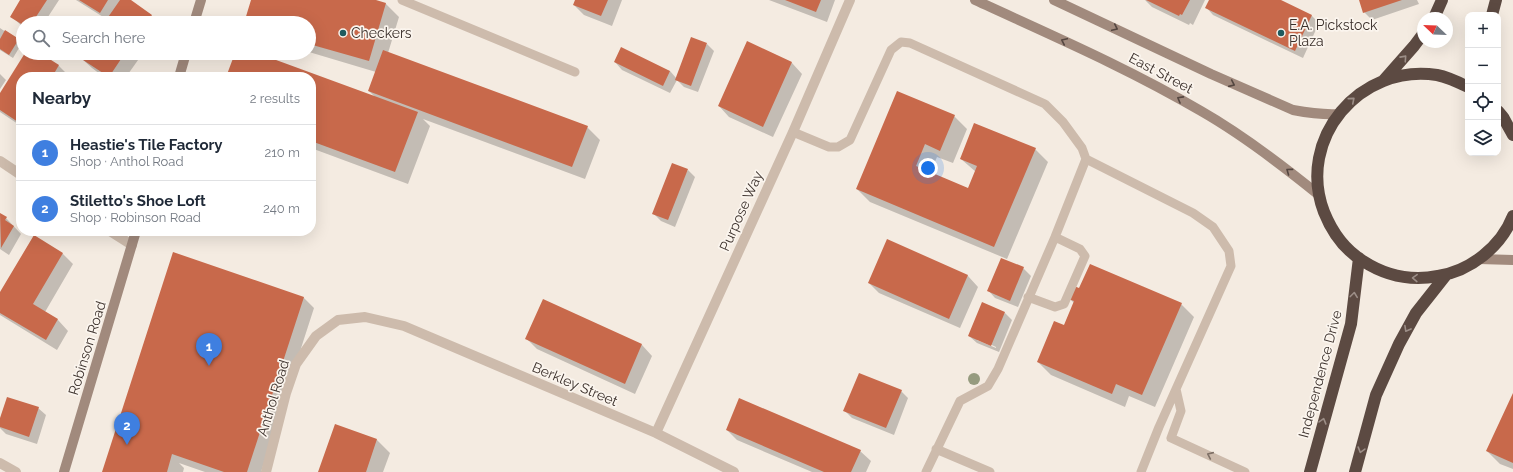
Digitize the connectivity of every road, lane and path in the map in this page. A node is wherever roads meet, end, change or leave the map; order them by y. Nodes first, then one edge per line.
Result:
1 (201, 0) edge
2 (402, 0) edge
3 (850, 0) edge
4 (975, 0) edge
5 (1054, 0) edge
6 (1442, 0) edge
7 (1496, 0) edge
8 (1437, 12) edge
9 (1493, 12) edge
10 (196, 16) edge
11 (1417, 42) edge
12 (184, 60) edge
13 (180, 72) edge
14 (576, 72) dead end
15 (1384, 80) junction
16 (1465, 85) edge
17 (1339, 114) junction
18 (1501, 115) edge
19 (793, 132) junction
20 (1513, 134) edge
21 (1086, 159) junction
22 (0, 161) edge
23 (16, 172) edge
24 (1319, 195) junction
25 (1513, 216) edge
26 (118, 236) edge
27 (135, 236) edge
28 (1055, 237) junction
29 (132, 245) junction
30 (1359, 258) junction
31 (1479, 259) junction
32 (1513, 260) edge
33 (1446, 275) junction
34 (1028, 297) junction
35 (404, 326) joint
36 (1176, 389) junction
37 (656, 433) junction
38 (936, 449) junction
39 (0, 463) edge
40 (719, 469) edge
41 (16, 472) edge
42 (64, 472) edge
43 (266, 472) edge
44 (734, 472) edge
45 (926, 472) edge
46 (990, 472) edge
47 (1141, 472) edge
48 (1245, 472) edge
49 (1310, 472) edge
50 (1355, 472) edge

1 - 10 main road
2 - 14 lane
3 - 19 street, Purpose Way
24 -> 4 main road, East Street
5 -> 17 main road, East Street
6 - 8 highway
7 - 9 highway
15 -> 11 highway
12 - 13 main road
15 - 16 highway
17 -> 15 highway
17 - 24 highway
18 - 20 highway
19 - 21 lane
19 - 37 street, Purpose Way
21 - 28 lane
21 - 36 lane
22 - 23 street
24 - 30 highway
25 - 31 highway
26 - 29 street
27 - 29 main road, Robinson Road
28 - 34 lane
28 - 34 lane
29 - 42 main road, Robinson Road
33 -> 30 highway
49 -> 30 highway, Independence Drive
31 - 32 main road
31 - 33 highway
33 -> 50 highway
34 - 38 lane
35 - 37 street, Berkley Street
35 - 43 street, Anthol Road
36 - 47 lane
48 -> 36 lane
37 - 40 street, Berkley Street
38 - 45 lane
38 - 46 lane
39 - 41 street
40 - 44 street, Berkley Street

